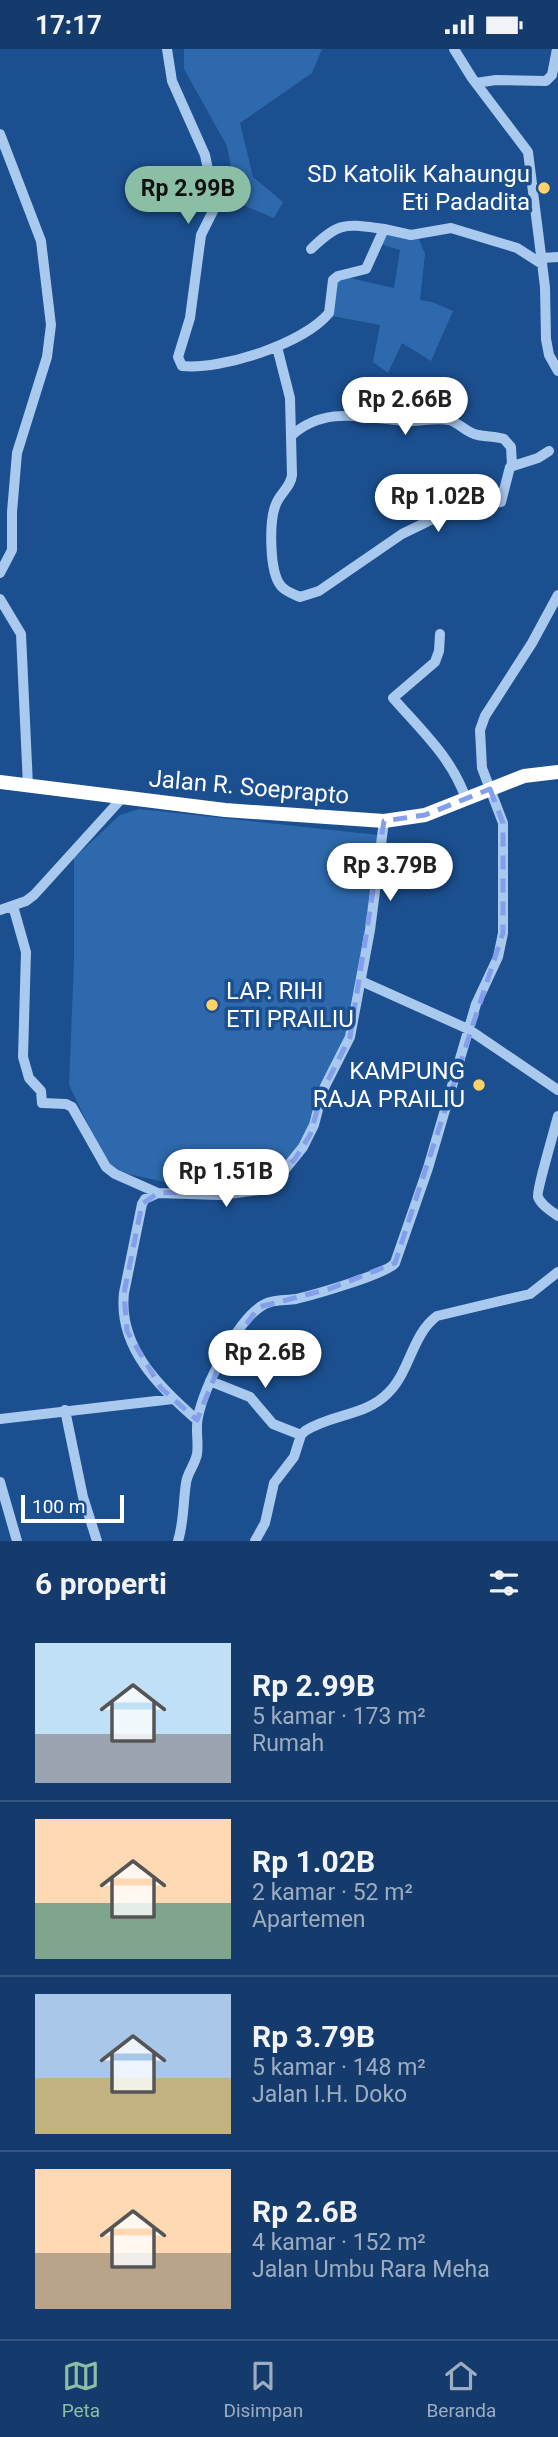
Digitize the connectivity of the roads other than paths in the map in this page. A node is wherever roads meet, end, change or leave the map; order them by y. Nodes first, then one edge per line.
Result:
1 (167, 49) edge
2 (454, 49) edge
3 (557, 49) edge
4 (476, 83) junction
5 (0, 134) edge
6 (384, 229) junction
7 (311, 249) dead end
8 (558, 257) edge
9 (542, 261) junction
10 (276, 347) junction
11 (558, 371) edge
12 (291, 436) junction
13 (549, 451) dead end
14 (512, 465) junction
15 (0, 573) edge
16 (558, 595) edge
17 (0, 599) edge
18 (440, 634) dead end
19 (558, 772) edge
20 (0, 782) edge
21 (29, 786) junction
22 (490, 789) junction
23 (123, 797) junction
24 (466, 799) junction
25 (384, 821) junction
26 (13, 906) junction
27 (0, 910) edge
28 (361, 981) junction
29 (468, 1029) junction
30 (558, 1090) edge
31 (558, 1116) edge
32 (158, 1193) junction
33 (558, 1216) edge
34 (558, 1272) edge
35 (210, 1381) junction
36 (173, 1399) junction
37 (65, 1410) junction
38 (0, 1419) edge
39 (197, 1420) junction
40 (301, 1435) junction
41 (0, 1482) edge
42 (17, 1541) edge
43 (97, 1541) edge
44 (177, 1541) edge
45 (255, 1541) edge

1 - 10 street
2 - 4 street
3 - 4 street
4 - 9 street
5 - 15 street
6 - 7 street
6 - 9 street
6 - 10 street
8 - 9 street
9 - 11 street
10 - 12 street
12 - 14 street
12 - 14 street
13 - 14 street
16 - 22 street
17 - 21 street
18 - 24 street
19 - 22 highway, Jalan R. Soeprapto
20 - 21 highway, Jalan R. Soeprapto
21 - 23 highway, Jalan R. Soeprapto
22 - 24 highway, Jalan R. Soeprapto
22 - 29 street
23 - 25 highway, Jalan R. Soeprapto
23 - 26 street
24 - 25 highway, Jalan R. Soeprapto
25 - 28 street
26 - 27 street
26 - 32 street
28 - 29 street
28 - 32 street
29 - 30 street
29 - 35 street
31 - 33 street
32 - 36 street
34 - 40 street
35 - 39 street
35 - 40 street
36 - 37 street
36 - 39 street
37 - 38 street
37 - 43 street
39 - 44 street
40 - 45 street
41 - 42 street

